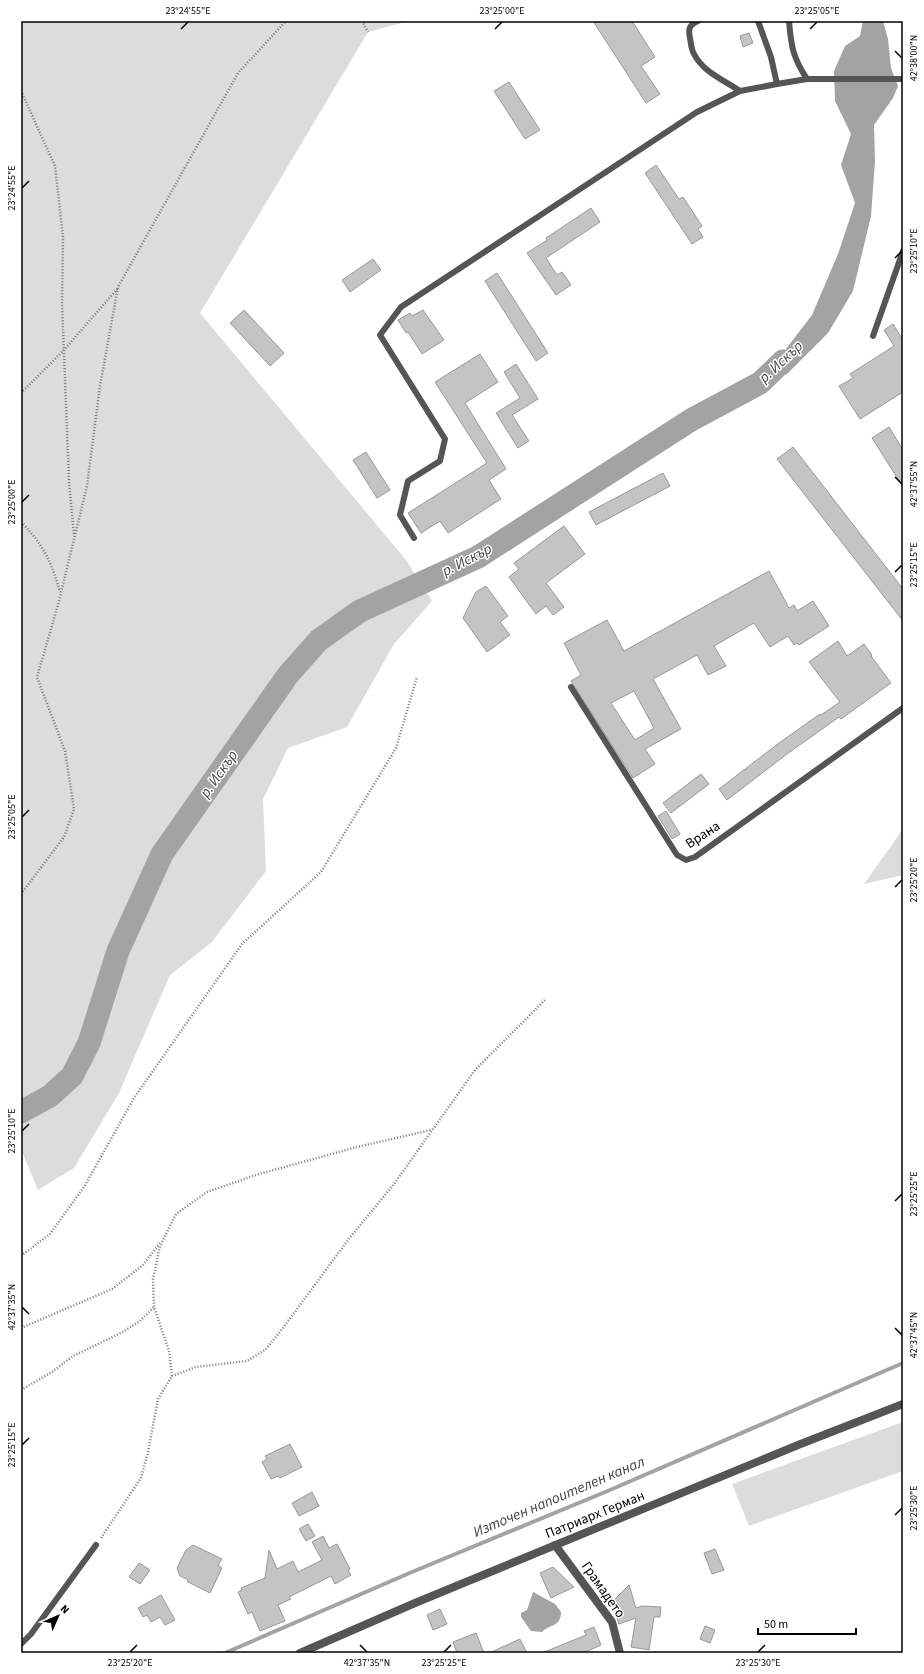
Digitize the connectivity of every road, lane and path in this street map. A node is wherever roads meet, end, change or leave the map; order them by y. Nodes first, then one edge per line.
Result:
1 (286, 21) edge
2 (362, 21) edge
3 (698, 21) edge
4 (758, 21) edge
5 (789, 21) edge
6 (368, 32) dead end
7 (807, 79) junction
8 (903, 79) edge
9 (777, 84) junction
10 (740, 90) junction
11 (21, 91) edge
12 (903, 251) edge
13 (118, 287) junction
14 (873, 336) dead end
15 (64, 350) junction
16 (21, 393) edge
17 (21, 522) edge
18 (74, 538) junction
19 (414, 538) dead end
20 (61, 593) junction
21 (417, 677) dead end
22 (571, 687) dead end
23 (903, 708) edge
24 (21, 894) edge
25 (545, 1000) dead end
26 (432, 1130) junction
27 (164, 1237) junction
28 (21, 1256) edge
29 (154, 1307) junction
30 (21, 1328) edge
31 (172, 1376) junction
32 (21, 1390) edge
33 (903, 1404) edge
34 (96, 1545) joint
35 (555, 1545) junction
36 (21, 1644) edge
37 (300, 1653) edge
38 (620, 1653) edge

1 - 13 path
2 - 6 path
3 - 10 lane
4 - 9 lane
5 - 7 lane
7 - 8 lane
7 - 9 lane
9 - 10 lane
10 - 19 lane
11 - 15 path
12 - 14 lane
13 - 15 path
13 - 18 path
15 - 16 path
15 - 18 path
17 - 20 path
18 - 20 path
20 - 24 path
21 - 28 path
22 - 23 lane, Врана
25 - 26 path
26 - 27 path
26 - 31 path
27 - 29 path
27 - 30 path
29 - 31 path
29 - 32 path
31 - 34 path
33 - 35 street, Патриарх Герман
34 - 36 lane
35 - 37 street, Патриарх Герман
35 - 38 street, Грамадето

